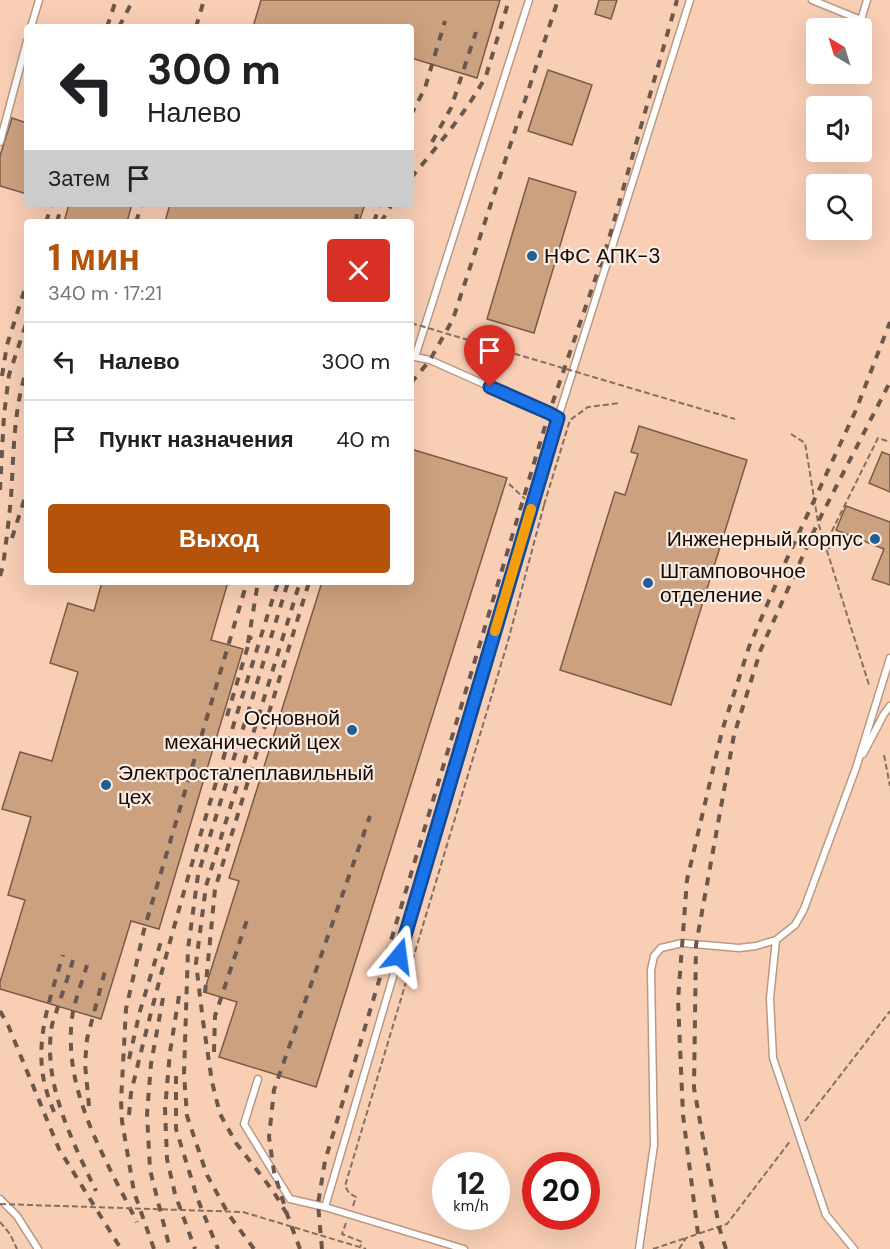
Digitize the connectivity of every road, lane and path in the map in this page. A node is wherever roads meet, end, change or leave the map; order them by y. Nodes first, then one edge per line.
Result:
1 (39, 0) edge
2 (530, 0) edge
3 (690, 0) edge
4 (812, 0) edge
5 (867, 0) edge
6 (32, 24) edge
7 (24, 52) edge
8 (0, 142) edge
9 (414, 324) edge
10 (620, 403) dead end
11 (558, 418) junction
12 (735, 419) dead end
13 (791, 434) dead end
14 (890, 442) edge
15 (509, 484) dead end
16 (533, 501) junction
17 (830, 555) junction
18 (890, 658) edge
19 (888, 672) edge
20 (869, 685) dead end
21 (890, 706) edge
22 (884, 755) dead end
23 (856, 768) junction
24 (890, 786) edge
25 (776, 940) junction
26 (890, 1011) edge
27 (258, 1079) dead end
28 (797, 1131) junction
29 (0, 1199) edge
30 (0, 1204) edge
31 (325, 1207) junction
32 (350, 1215) junction
33 (0, 1222) edge
34 (686, 1238) junction
35 (360, 1247) junction
36 (17, 1249) edge
37 (38, 1249) edge
38 (366, 1249) edge
39 (464, 1249) edge
40 (639, 1249) edge
41 (653, 1249) edge
42 (679, 1249) edge
43 (854, 1249) edge

1 - 6 lane
2 - 11 lane
3 - 11 lane
4 - 5 lane
7 - 8 lane
9 - 12 path, bridge
10 - 32 path
11 - 16 lane
13 - 17 path
14 - 17 path
15 - 16 path
16 - 31 lane
17 - 20 path
18 - 19 lane
19 - 23 lane
21 - 23 lane
22 - 24 path
23 - 25 lane
25 - 28 lane
25 - 40 lane
26 - 28 path
27 - 31 lane
28 - 34 path
28 - 43 lane
29 - 37 lane
30 - 35 path, bridge
31 - 32 lane
32 - 35 path
32 - 39 lane
33 - 36 path
34 - 41 path
34 - 42 path
35 - 38 path, bridge

